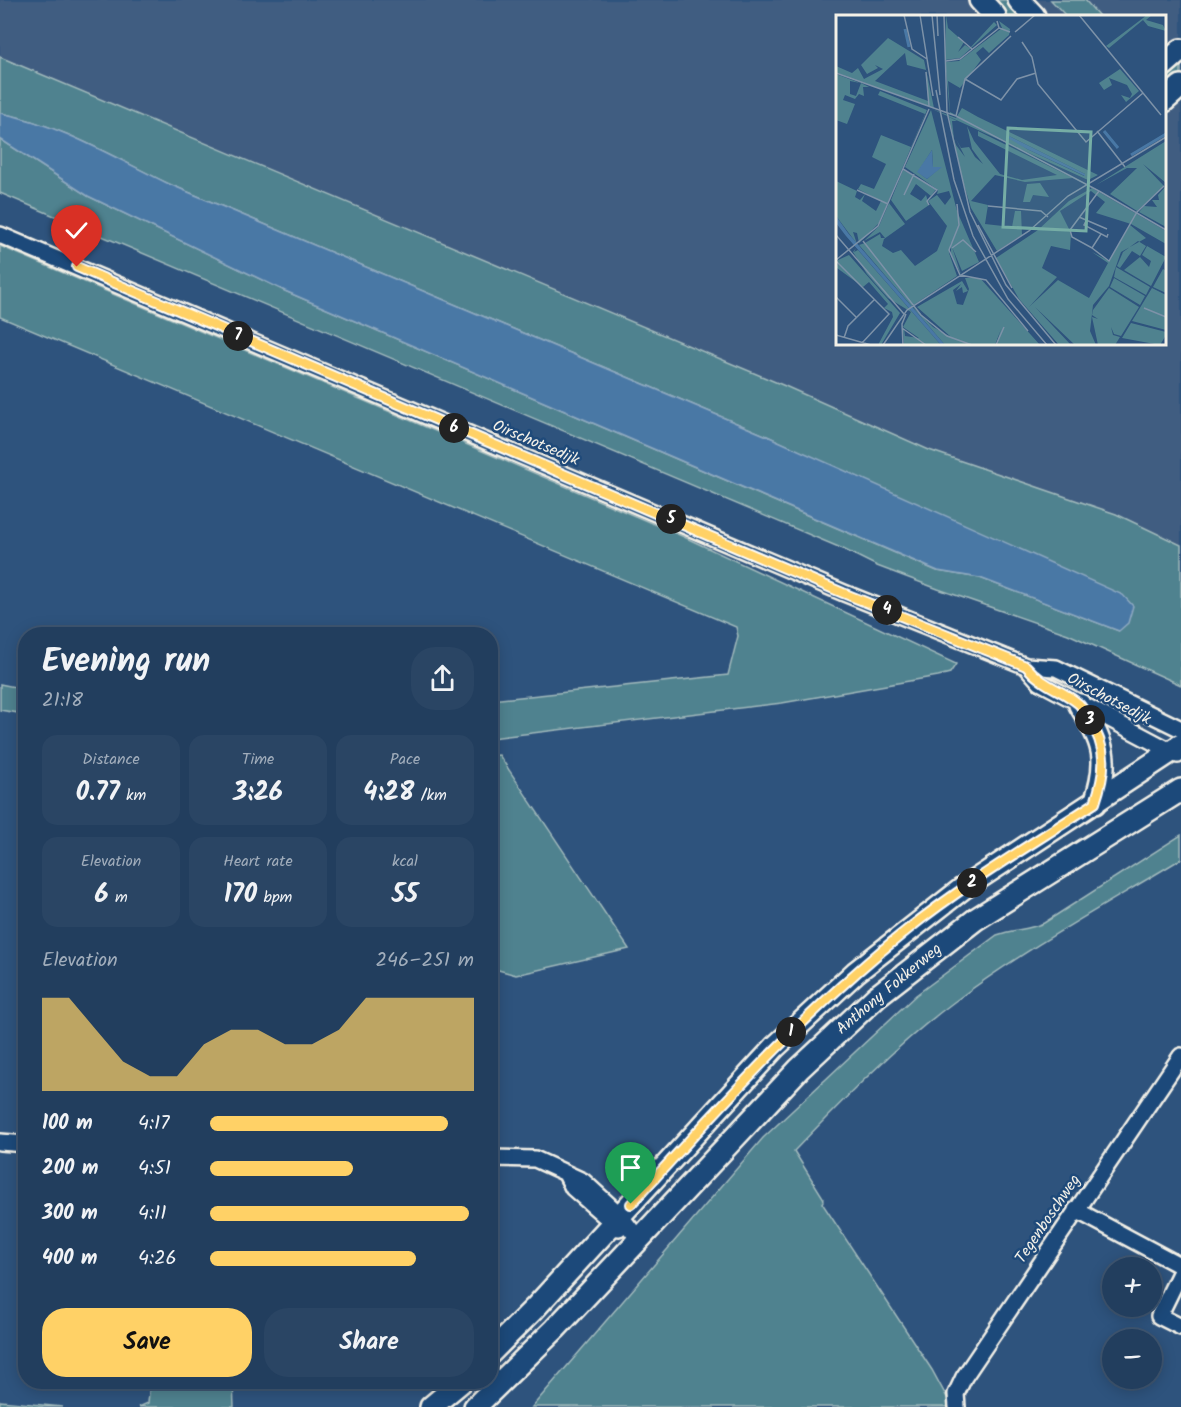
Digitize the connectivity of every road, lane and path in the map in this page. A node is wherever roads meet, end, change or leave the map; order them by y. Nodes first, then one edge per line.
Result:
1 (980, 0) edge
2 (1019, 0) edge
3 (994, 15) edge
4 (1033, 15) edge
5 (1181, 50) edge
6 (1166, 63) edge
7 (1181, 86) edge
8 (1166, 99) edge
9 (0, 235) edge
10 (1026, 666) junction
11 (1080, 705) junction
12 (1181, 729) edge
13 (1178, 751) edge
14 (1181, 789) edge
15 (1095, 803) junction
16 (1181, 1056) edge
17 (0, 1142) edge
18 (18, 1143) edge
19 (498, 1158) edge
20 (1076, 1210) junction
21 (616, 1219) junction
22 (639, 1240) junction
23 (1181, 1266) edge
24 (1181, 1271) edge
25 (1181, 1326) edge
26 (498, 1344) edge
27 (498, 1385) edge
28 (453, 1389) edge
29 (493, 1389) edge
30 (431, 1407) edge
31 (475, 1407) edge
32 (957, 1407) edge

1 - 3 main road
2 - 4 main road
5 - 6 main road
7 - 8 main road
9 - 10 street, Oirschotsedijk
10 - 11 street, Oirschotsedijk
10 - 12 street, Oirschotsedijk
11 - 13 street, Oirschotsedijk
11 - 15 main road
13 - 15 main road, Anthony Fokkerweg
14 - 22 main road, Anthony Fokkerweg
15 - 21 main road, Anthony Fokkerweg
16 - 20 street, Tegenboschweg
17 - 18 street
19 - 21 street
20 - 23 street
20 - 32 street, Tegenboschweg
21 - 22 street
21 - 26 main road, Anthony Fokkerweg
22 - 27 main road, Anthony Fokkerweg
24 - 25 street
28 - 30 main road
29 - 31 main road, Anthony Fokkerweg

